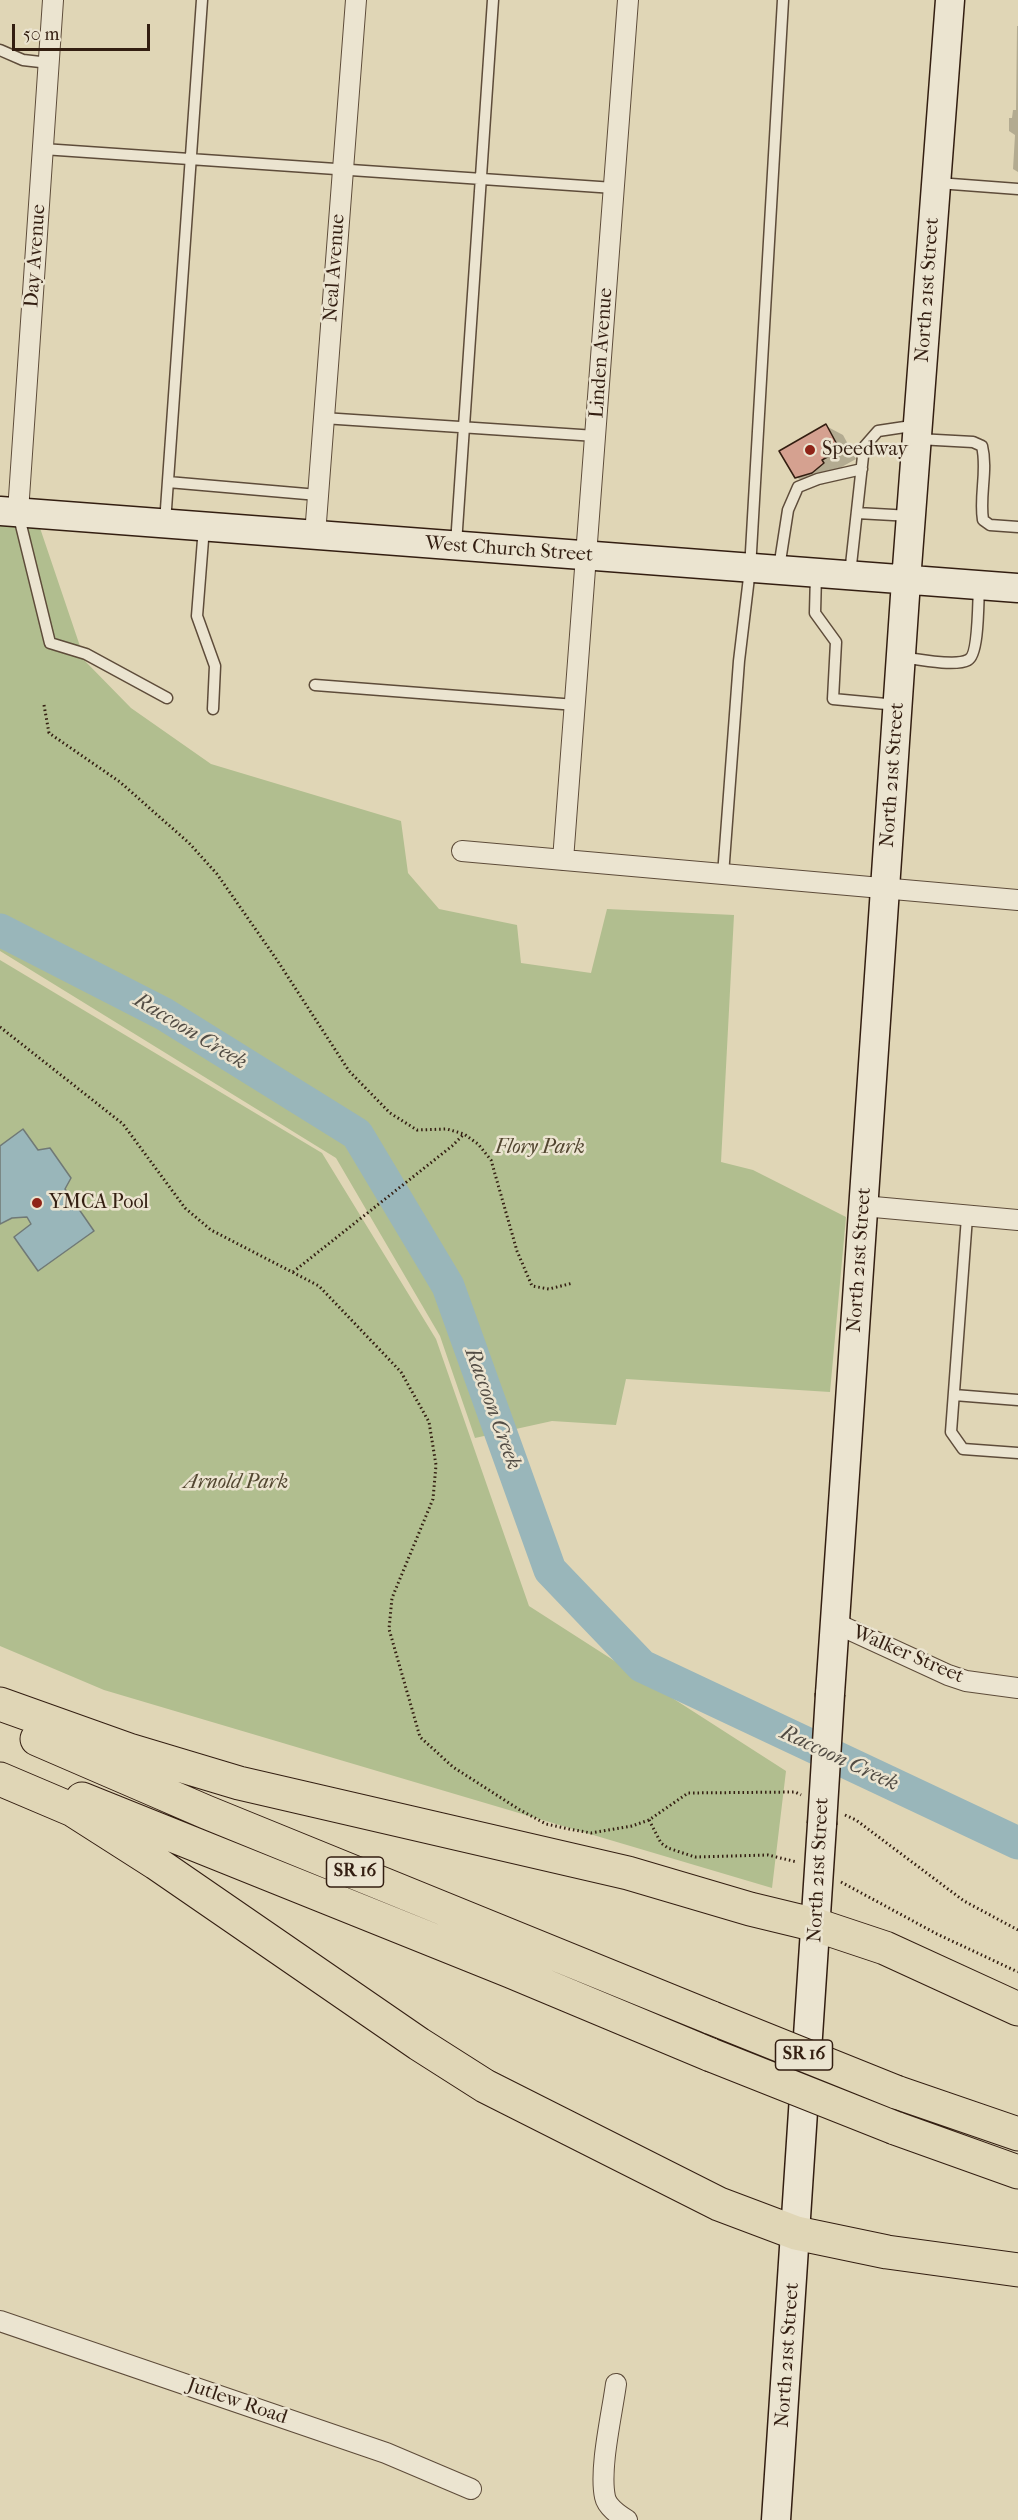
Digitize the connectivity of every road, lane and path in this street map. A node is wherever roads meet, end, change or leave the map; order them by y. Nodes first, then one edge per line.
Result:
1 (53, 0) edge
2 (202, 0) edge
3 (356, 0) edge
4 (493, 0) edge
5 (628, 0) edge
6 (783, 0) edge
7 (950, 0) edge
8 (0, 50) edge
9 (49, 63) junction
10 (43, 149) junction
11 (190, 159) junction
12 (343, 170) junction
13 (481, 179) junction
14 (936, 183) junction
15 (614, 188) junction
16 (1018, 189) edge
17 (324, 418) junction
18 (464, 427) junction
19 (917, 432) junction
20 (596, 436) junction
21 (862, 469) junction
22 (168, 482) junction
23 (318, 495) junction
24 (9, 512) edge
25 (857, 513) junction
26 (911, 516) junction
27 (165, 524) junction
28 (204, 526) junction
29 (1018, 527) edge
30 (315, 535) junction
31 (456, 546) junction
32 (587, 556) junction
33 (750, 569) junction
34 (778, 571) junction
35 (816, 574) junction
36 (849, 576) junction
37 (906, 581) junction
38 (979, 586) junction
39 (1018, 588) edge
40 (901, 657) junction
41 (315, 684) dead end
42 (167, 698) dead end
43 (44, 705) dead end
44 (576, 705) junction
45 (898, 705) junction
46 (213, 709) dead end
47 (462, 851) dead end
48 (563, 860) junction
49 (723, 875) junction
50 (885, 891) junction
51 (1018, 900) edge
52 (0, 1027) edge
53 (464, 1134) junction
54 (863, 1206) junction
55 (967, 1217) junction
56 (1018, 1220) edge
57 (293, 1272) junction
58 (573, 1283) dead end
59 (954, 1395) junction
60 (1018, 1400) edge
61 (1018, 1453) edge
62 (835, 1623) junction
63 (1018, 1688) edge
64 (0, 1704) edge
65 (0, 1722) edge
66 (0, 1765) edge
67 (0, 1779) edge
68 (805, 1797) dead end
69 (829, 1817) junction
70 (816, 1926) junction
71 (1018, 1930) edge
72 (1018, 2009) edge
73 (1018, 2134) edge
74 (1018, 2172) edge
75 (796, 2233) junction
76 (1018, 2270) edge
77 (0, 2321) edge
78 (616, 2384) dead end
79 (471, 2489) dead end
80 (627, 2520) edge
81 (776, 2520) edge

1 - 9 street, Day Avenue
2 - 11 lane
3 - 12 street, Neal Avenue
4 - 13 lane
5 - 15 street, Linden Avenue
6 - 33 lane
7 - 14 main road, North 21st Street
8 - 9 lane
9 - 10 street, Day Avenue
10 - 11 lane
10 - 24 street, Day Avenue
11 - 12 lane
11 - 22 lane
12 - 13 lane
12 - 17 street, Neal Avenue
13 - 15 lane
13 - 18 lane
14 - 16 lane
14 - 19 main road, North 21st Street
15 - 20 street, Linden Avenue
17 - 18 lane
17 - 23 street, Neal Avenue
18 - 20 lane
18 - 31 lane
19 - 21 lane
19 - 26 main road, North 21st Street
19 - 29 lane
20 - 32 street, Linden Avenue
21 - 25 lane
21 - 34 lane
22 - 23 lane
22 - 27 lane
23 - 30 street, Neal Avenue
24 - 27 main road, West Church Street
24 - 42 lane
25 - 26 lane
25 - 36 lane
26 - 37 main road, North 21st Street
27 - 28 main road, West Church Street
28 - 30 main road, West Church Street
28 - 46 lane
30 - 31 main road, West Church Street
31 - 32 main road, West Church Street
32 - 33 main road, West Church Street
32 - 44 street, Linden Avenue
33 - 34 main road, West Church Street
33 - 49 lane
34 - 35 main road, West Church Street
35 - 36 main road, West Church Street
35 - 45 lane
36 - 37 main road, West Church Street
37 - 38 main road, West Church Street
37 - 40 main road, North 21st Street
38 - 39 main road, West Church Street
38 - 40 lane
40 - 45 main road, North 21st Street
41 - 44 lane
43 - 53 path
44 - 48 street, Linden Avenue
45 - 50 main road, North 21st Street
47 - 48 street
48 - 49 street
49 - 50 street
50 - 51 street
50 - 54 main road, North 21st Street
52 - 57 path
53 - 57 path
53 - 58 path
54 - 55 street
54 - 62 main road, North 21st Street
55 - 56 street
55 - 59 lane
57 - 68 path
59 - 60 lane
59 - 61 lane
62 - 63 street, Walker Street
62 - 69 main road, North 21st Street, bridge
64 - 70 highway
65 - 73 highway, SR 16, bridge
66 - 74 highway, SR 16, bridge
67 - 75 highway
69 - 70 main road, North 21st Street
69 - 71 path
70 - 72 highway
70 - 75 main road, North 21st Street
75 - 76 highway
75 - 81 main road, North 21st Street
77 - 79 street, Jutlew Road
78 - 80 street

